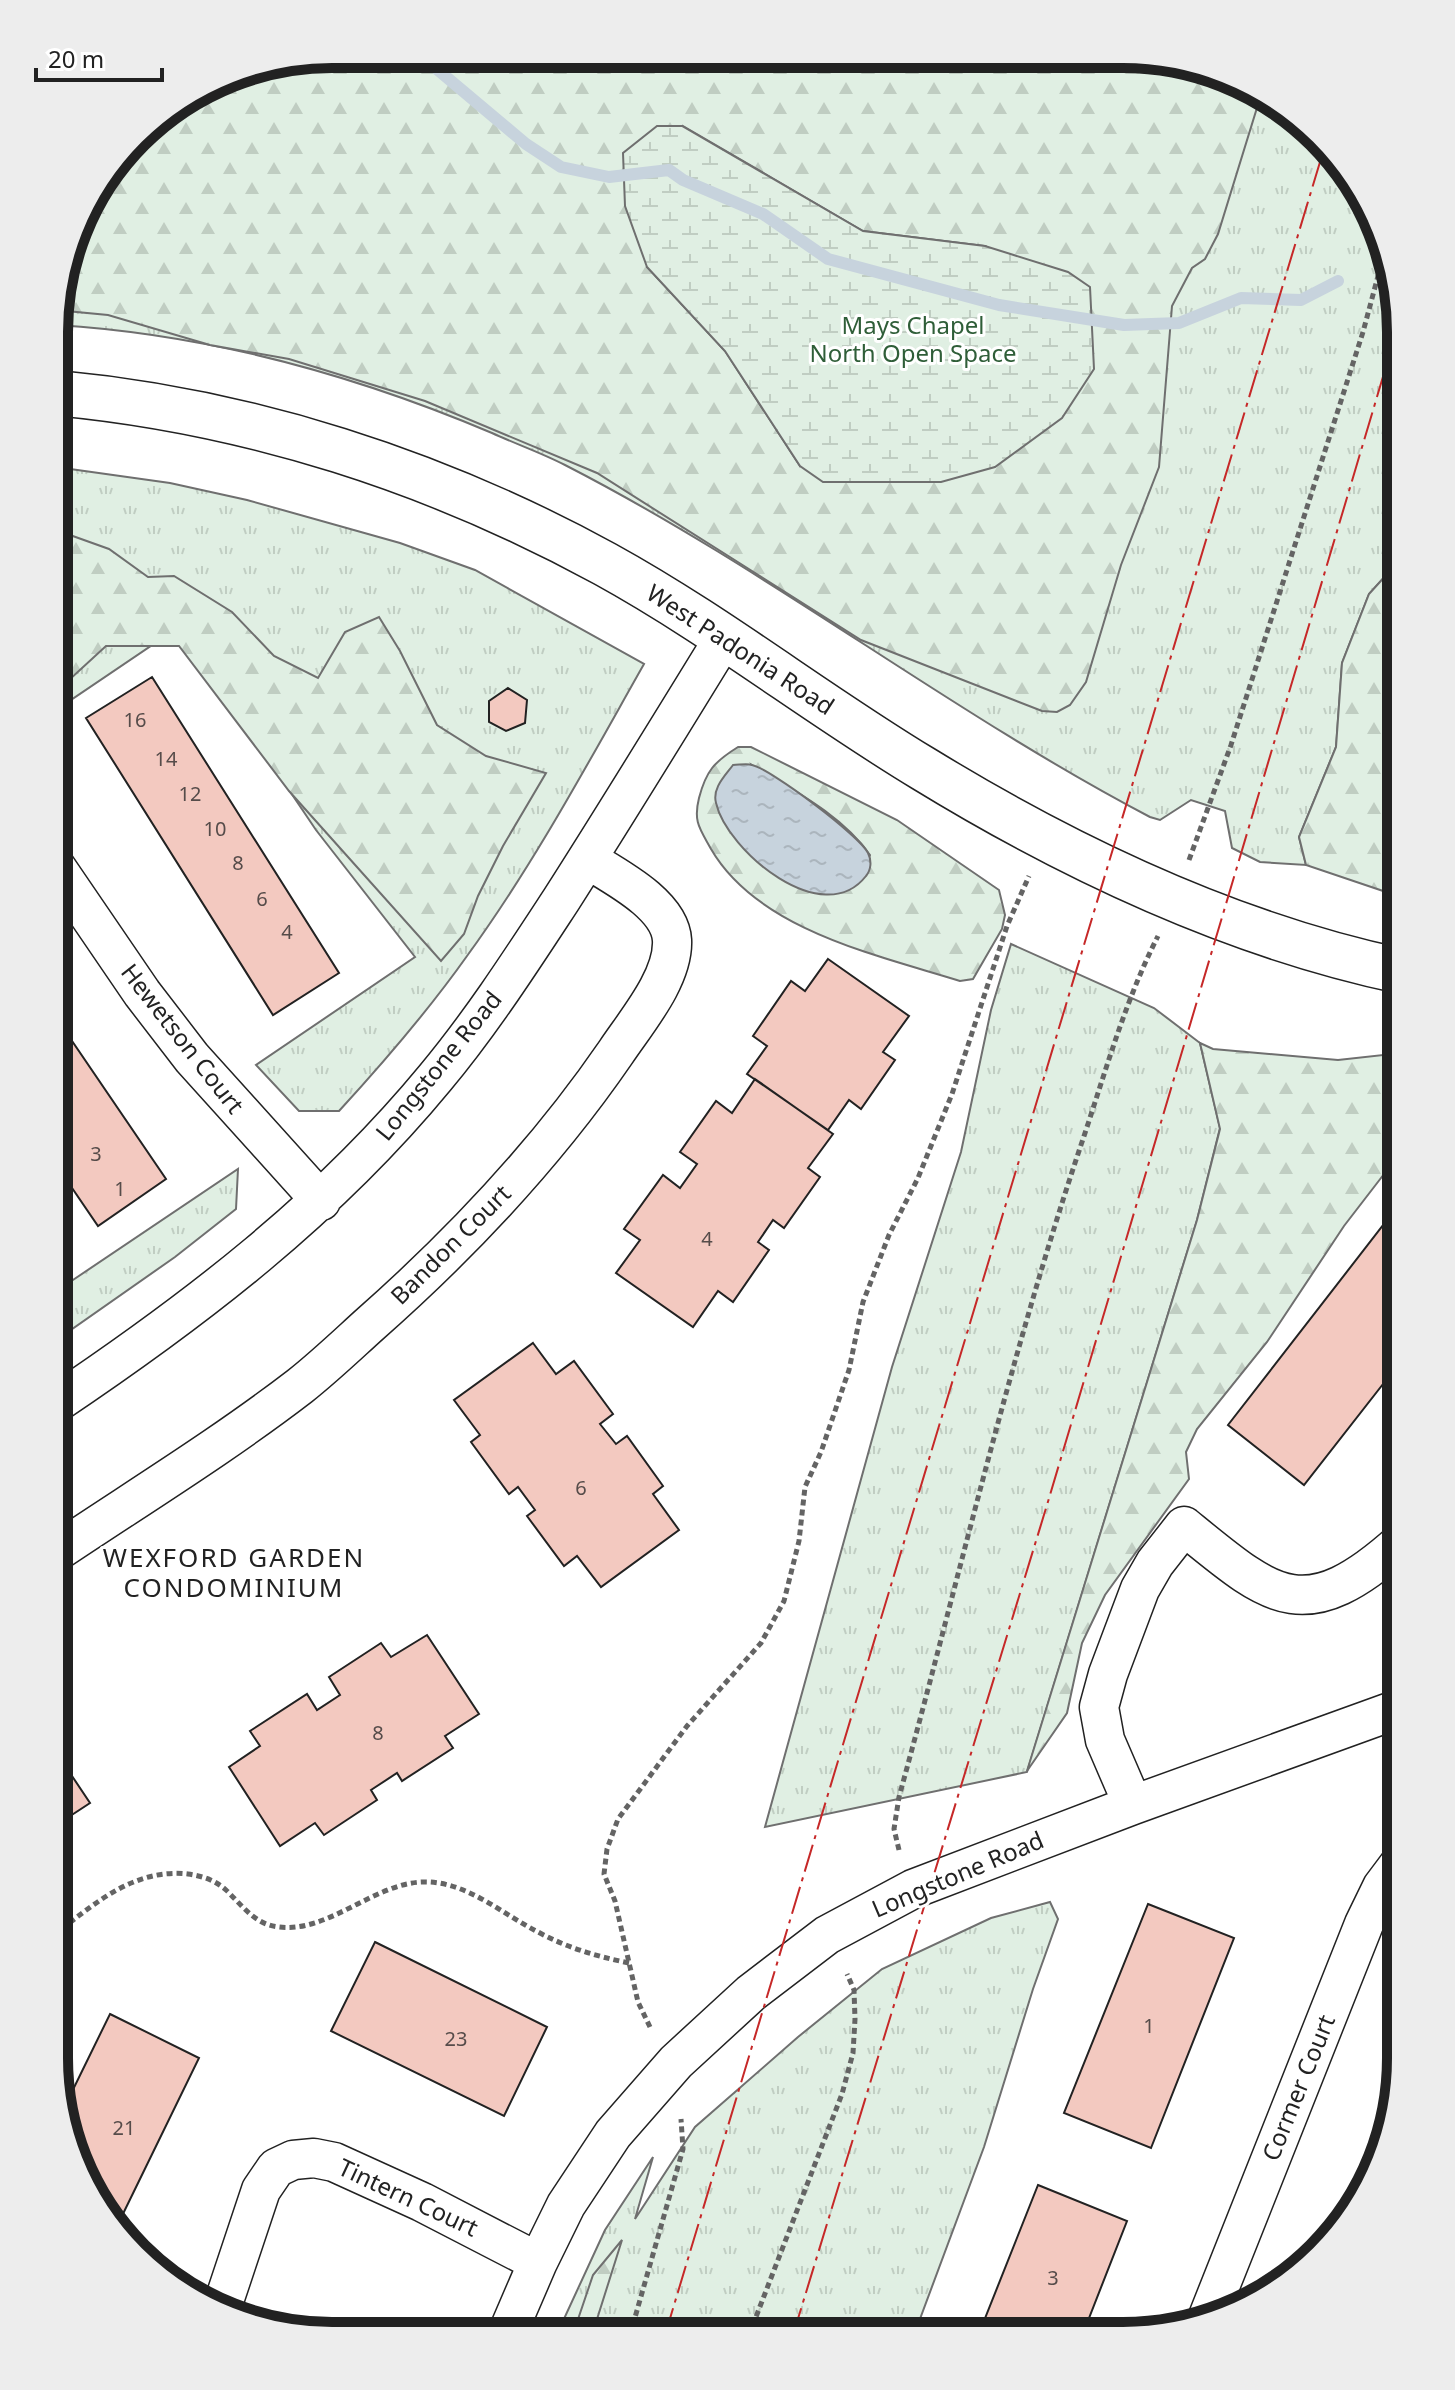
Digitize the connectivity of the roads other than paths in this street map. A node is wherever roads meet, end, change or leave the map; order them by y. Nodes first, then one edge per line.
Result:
1 (68, 395) edge
2 (724, 638) junction
3 (587, 859) junction
4 (68, 885) edge
5 (1387, 967) edge
6 (321, 1201) junction
7 (68, 1395) edge
8 (68, 1544) edge
9 (1386, 1555) edge
10 (1386, 1713) edge
11 (1133, 1805) junction
12 (1386, 1882) edge
13 (538, 2262) junction
14 (225, 2299) edge
15 (1212, 2307) edge
16 (512, 2322) edge

1 - 2 main road, West Padonia Road
2 - 3 street, Longstone Road
2 - 5 main road, West Padonia Road
3 - 6 street, Longstone Road
3 - 8 street, Bandon Court
4 - 6 street, Hewetson Court
6 - 7 street, Longstone Road
9 - 11 street
10 - 11 street, Longstone Road
11 - 13 street, Longstone Road
12 - 15 street, Cormer Court
13 - 14 street, Tintern Court
13 - 16 street, Longstone Road

